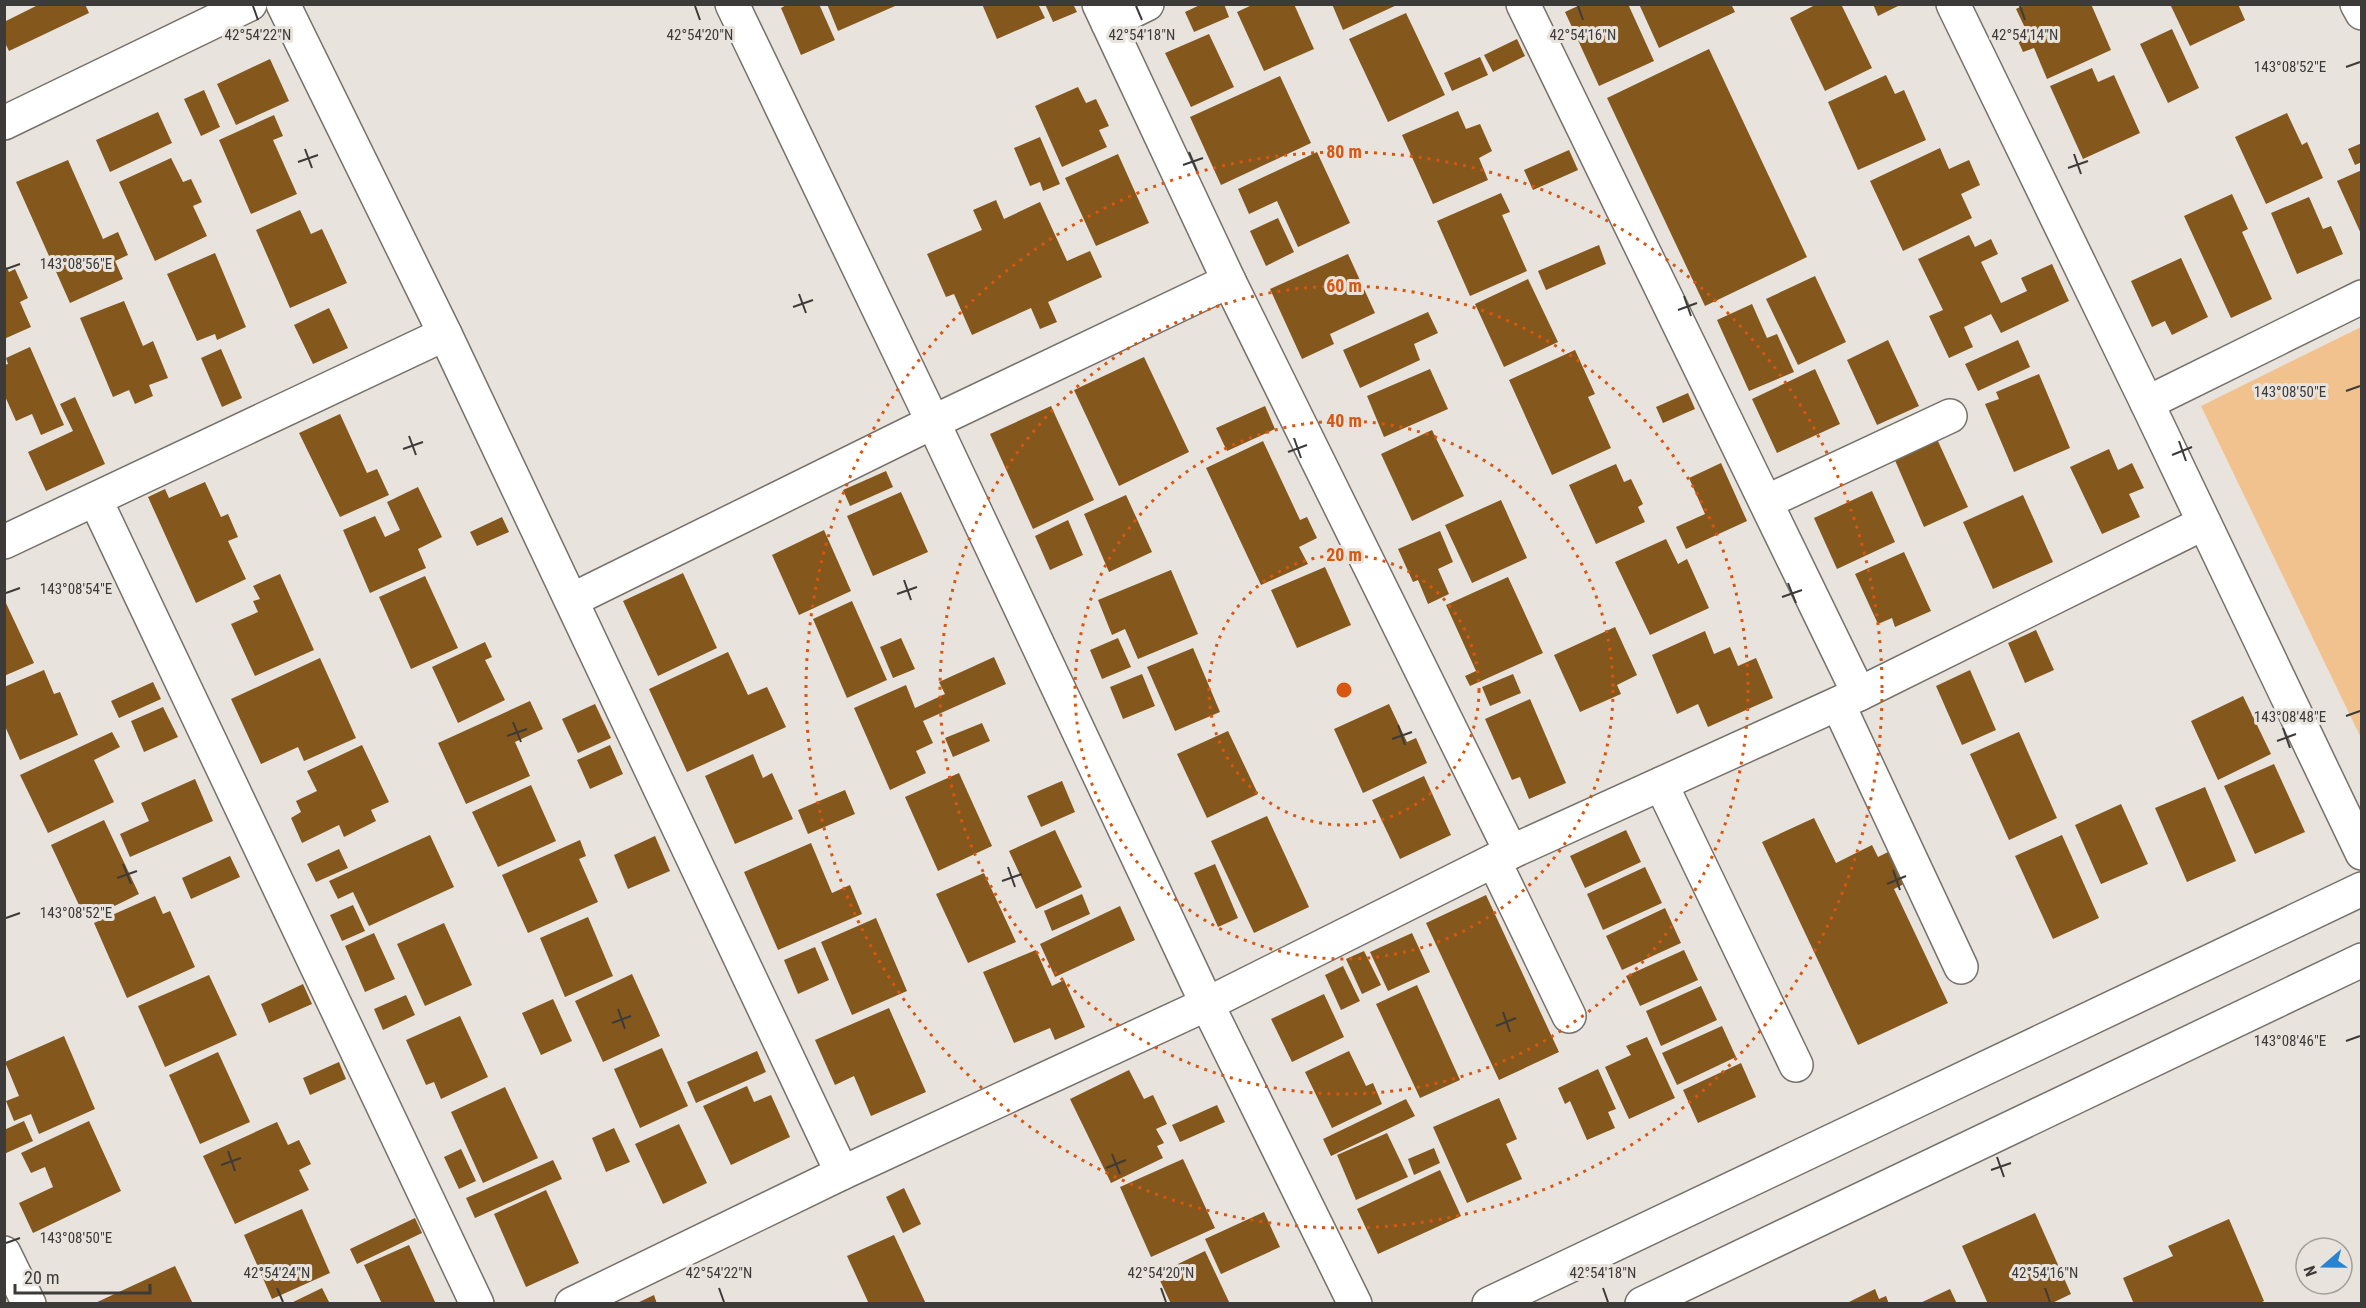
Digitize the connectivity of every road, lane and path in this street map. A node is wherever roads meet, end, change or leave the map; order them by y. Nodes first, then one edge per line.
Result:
1 (250, 4) edge
2 (283, 4) edge
3 (732, 4) edge
4 (1147, 4) edge
5 (1523, 4) edge
6 (1953, 4) edge
7 (2357, 4) edge
8 (2361, 13) edge
9 (1103, 14) edge
10 (4, 123) edge
11 (1229, 281) junction
12 (2361, 297) edge
13 (445, 334) junction
14 (2147, 403) junction
15 (1950, 416) dead end
16 (933, 422) junction
17 (96, 501) junction
18 (1766, 502) junction
19 (2204, 523) junction
20 (4, 543) edge
21 (572, 600) junction
22 (1848, 699) junction
23 (1661, 784) junction
24 (2361, 853) edge
25 (1502, 857) junction
26 (2361, 889) edge
27 (2361, 960) edge
28 (1961, 967) dead end
29 (1207, 1004) junction
30 (1569, 1016) dead end
31 (1796, 1065) dead end
32 (842, 1173) junction
33 (4, 1254) edge
34 (29, 1304) edge
35 (477, 1304) edge
36 (572, 1304) edge
37 (1355, 1304) edge
38 (1489, 1304) edge
39 (1642, 1304) edge

1 - 10 street
2 - 13 street
3 - 16 street
4 - 9 street
5 - 18 street
6 - 14 street
7 - 8 street
9 - 11 street
11 - 16 street
11 - 25 street
12 - 14 street
13 - 17 street
13 - 21 street
14 - 19 street
15 - 18 street
16 - 21 street
16 - 29 street
17 - 20 street
17 - 35 street
18 - 22 street
19 - 22 street
19 - 24 street
21 - 32 street
22 - 23 street
22 - 28 street
23 - 25 street
23 - 31 street
25 - 29 street
25 - 30 street
26 - 38 street
27 - 39 street
29 - 32 street
29 - 37 street
32 - 36 street
33 - 34 street

